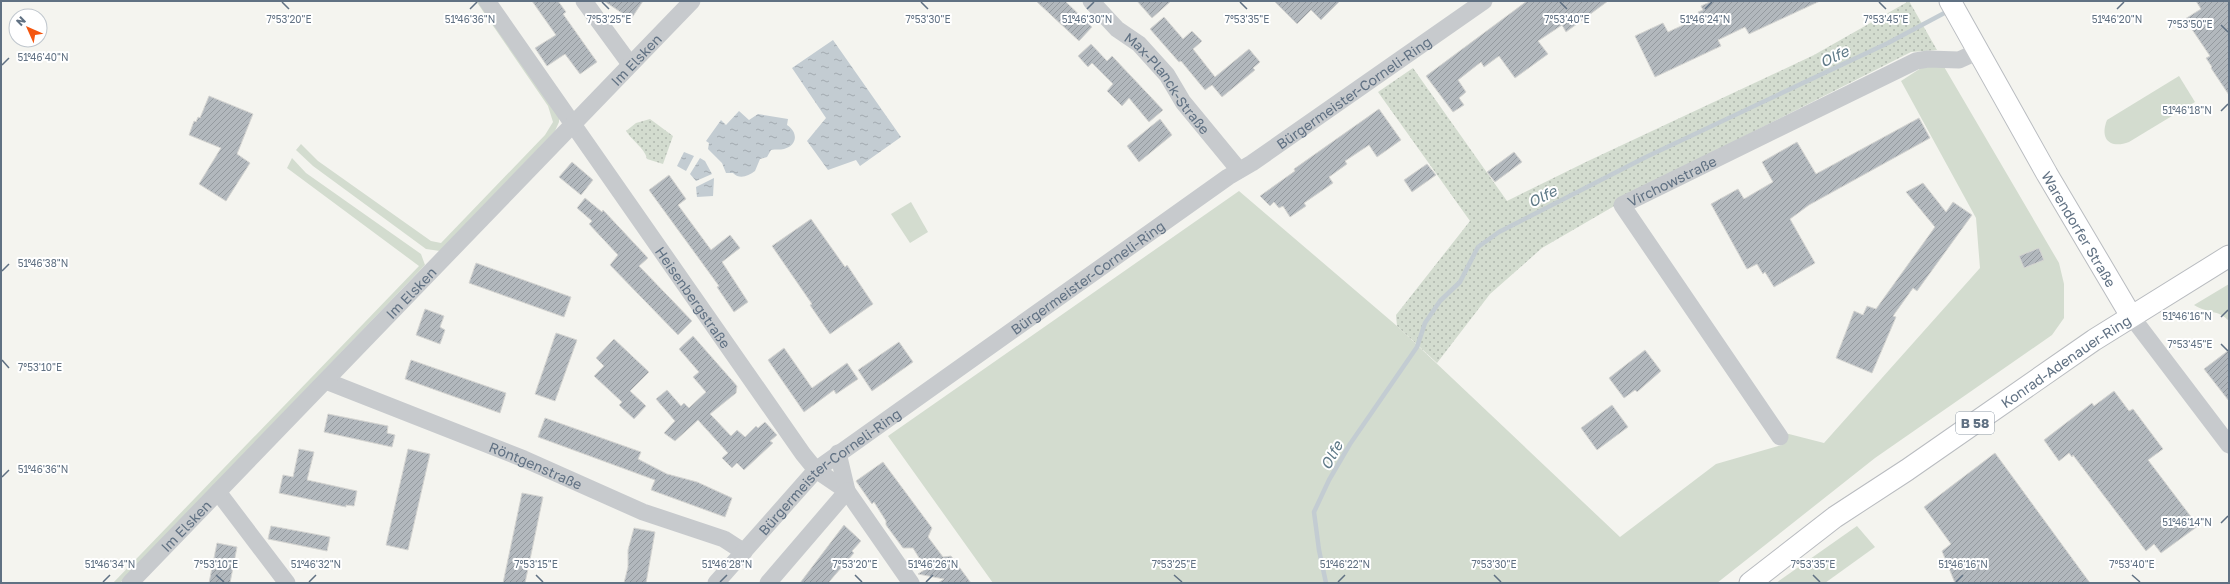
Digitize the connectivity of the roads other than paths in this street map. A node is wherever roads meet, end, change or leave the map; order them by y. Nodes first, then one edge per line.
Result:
1 (486, 1) edge
2 (584, 1) edge
3 (692, 1) edge
4 (1090, 1) edge
5 (1484, 1) edge
6 (1953, 8) edge
7 (1979, 51) junction
8 (630, 64) junction
9 (572, 124) junction
10 (1239, 170) junction
11 (2229, 256) edge
12 (2131, 316) junction
13 (326, 381) junction
14 (1780, 437) dead end
15 (2229, 445) edge
16 (838, 453) junction
17 (816, 470) junction
18 (218, 492) junction
19 (847, 492) junction
20 (744, 552) junction
21 (130, 583) edge
22 (287, 583) edge
23 (716, 583) edge
24 (768, 583) edge
25 (911, 583) edge
26 (1750, 583) edge

1 - 9 street, Heisenbergstraße
2 - 8 street
3 - 8 street, Im Elsken
4 - 10 street, Max-Planck-Straße
5 - 10 street, Bürgermeister-Corneli-Ring
6 - 7 main road, Warendorfer Straße
7 - 12 main road, Warendorfer Straße
7 - 14 street, Virchowstraße
8 - 9 street, Im Elsken
9 - 13 street, Im Elsken
9 - 17 street, Heisenbergstraße
10 - 16 street, Bürgermeister-Corneli-Ring
11 - 12 main road, Konrad-Adenauer-Ring / B 58
12 - 15 street, Warendorfer Straße
12 - 26 main road, Konrad-Adenauer-Ring / B 58
13 - 18 street, Im Elsken
13 - 20 street, Röntgenstraße
16 - 17 street, Bürgermeister-Corneli-Ring
16 - 19 street
17 - 19 street, Heisenbergstraße
17 - 20 street, Bürgermeister-Corneli-Ring
18 - 21 street, Im Elsken
18 - 22 street
19 - 24 street, Bürgermeister-Corneli-Ring
19 - 25 street
20 - 23 street, Bürgermeister-Corneli-Ring

